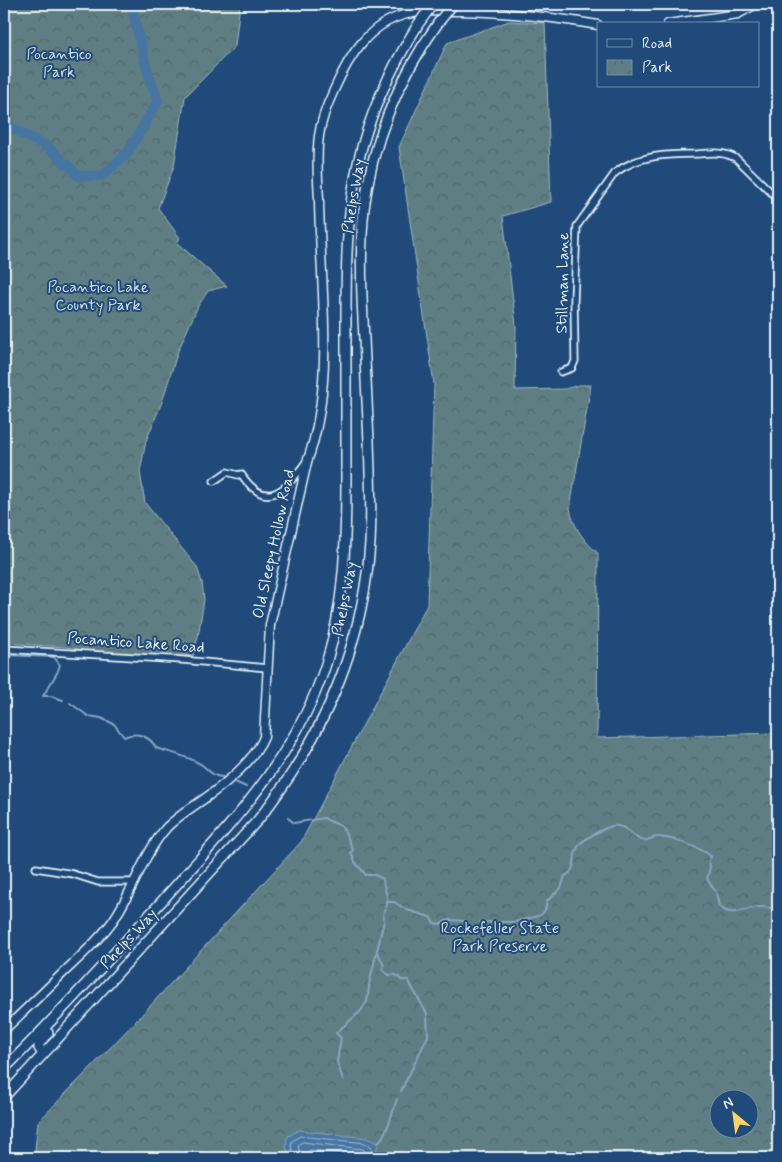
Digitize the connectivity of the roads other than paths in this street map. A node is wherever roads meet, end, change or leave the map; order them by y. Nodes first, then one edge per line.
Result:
1 (434, 4) edge
2 (453, 4) edge
3 (756, 4) edge
4 (682, 22) edge
5 (597, 25) edge
6 (778, 199) edge
7 (561, 372) dead end
8 (306, 462) junction
9 (214, 481) dead end
10 (4, 649) edge
11 (267, 668) junction
12 (36, 868) dead end
13 (135, 882) junction
14 (79, 992) junction
15 (4, 1030) edge
16 (43, 1054) junction
17 (4, 1070) edge
18 (4, 1097) edge

1 - 14 main road, Phelps Way, bridge
2 - 16 main road, Phelps Way, bridge
3 - 4 street
5 - 8 street, Old Sleepy Hollow Road
6 - 7 street, Stillman Lane
8 - 9 street
8 - 11 street, Old Sleepy Hollow Road
10 - 11 street, Pocantico Lake Road
11 - 13 street, Old Sleepy Hollow Road
12 - 13 street
13 - 15 street, Old Sleepy Hollow Road
14 - 16 main road
14 - 17 main road, Phelps Way
16 - 18 main road, Phelps Way

